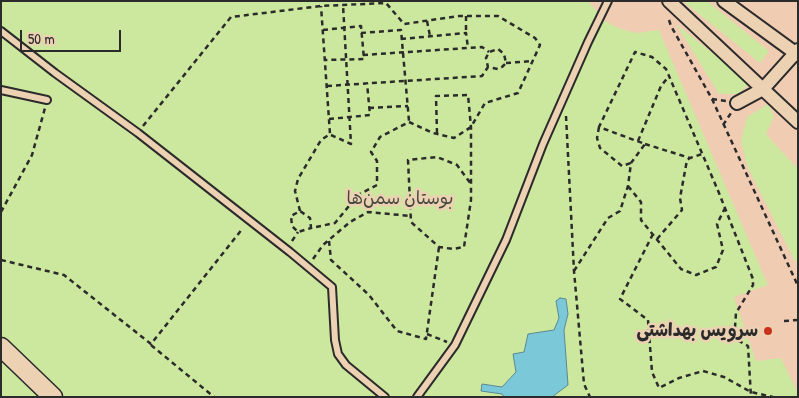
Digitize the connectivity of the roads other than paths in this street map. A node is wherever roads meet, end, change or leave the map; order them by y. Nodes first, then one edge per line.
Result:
1 (608, 1) edge
2 (669, 1) edge
3 (724, 1) edge
4 (1, 31) edge
5 (797, 53) edge
6 (763, 89) junction
7 (1, 90) edge
8 (46, 100) road end
9 (737, 103) dead end
10 (798, 122) edge
11 (1, 347) edge
12 (53, 397) edge
13 (385, 397) edge
14 (417, 397) edge

1 - 14 lane
2 - 6 street
3 - 5 street
4 - 13 lane
5 - 6 street
6 - 9 street
6 - 10 street
7 - 8 lane
11 - 12 street

